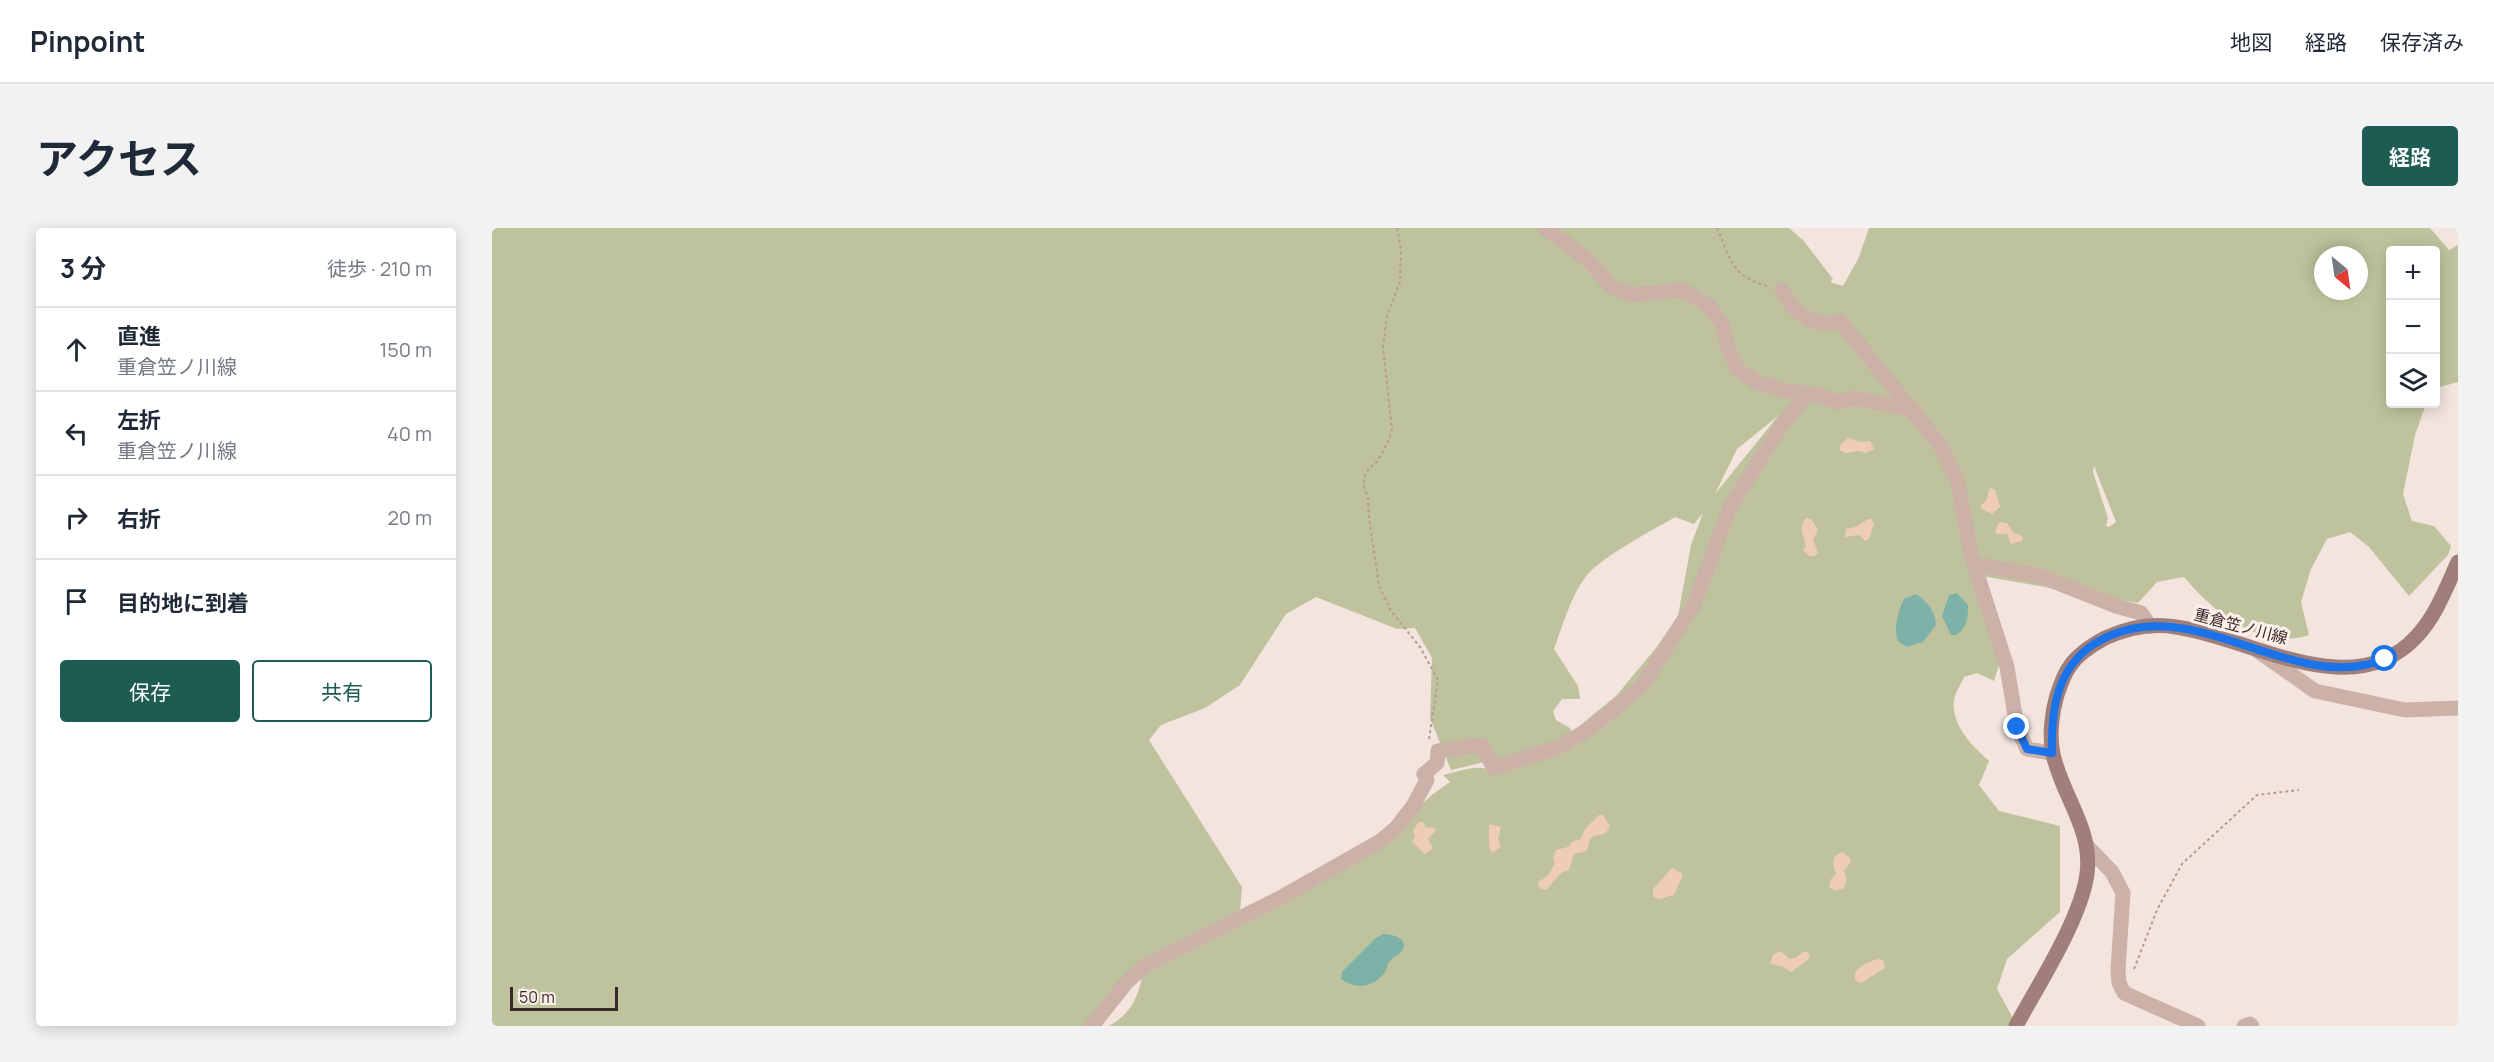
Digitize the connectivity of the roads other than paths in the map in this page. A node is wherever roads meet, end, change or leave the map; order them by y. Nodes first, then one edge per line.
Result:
1 (1545, 228) edge
2 (1782, 290) road end
3 (1809, 393) junction
4 (1914, 411) junction
5 (2458, 562) edge
6 (1974, 564) junction
7 (2150, 626) junction
8 (2253, 648) junction
9 (2458, 708) edge
10 (2052, 753) junction
11 (2088, 847) junction
12 (1092, 1026) edge
13 (2016, 1026) edge
14 (2198, 1026) edge
15 (2244, 1026) edge
16 (2252, 1026) edge

1 - 3 street
2 - 4 street
3 - 4 street
3 - 12 street
4 - 6 street
5 - 8 main road, 重倉笠ノ川線
6 - 7 street
6 - 10 street
7 - 8 main road, 重倉笠ノ川線
7 - 10 main road, 重倉笠ノ川線
8 - 9 street
10 - 11 main road, 重倉笠ノ川線
11 - 13 main road, 重倉笠ノ川線
11 - 14 street
15 - 16 street

